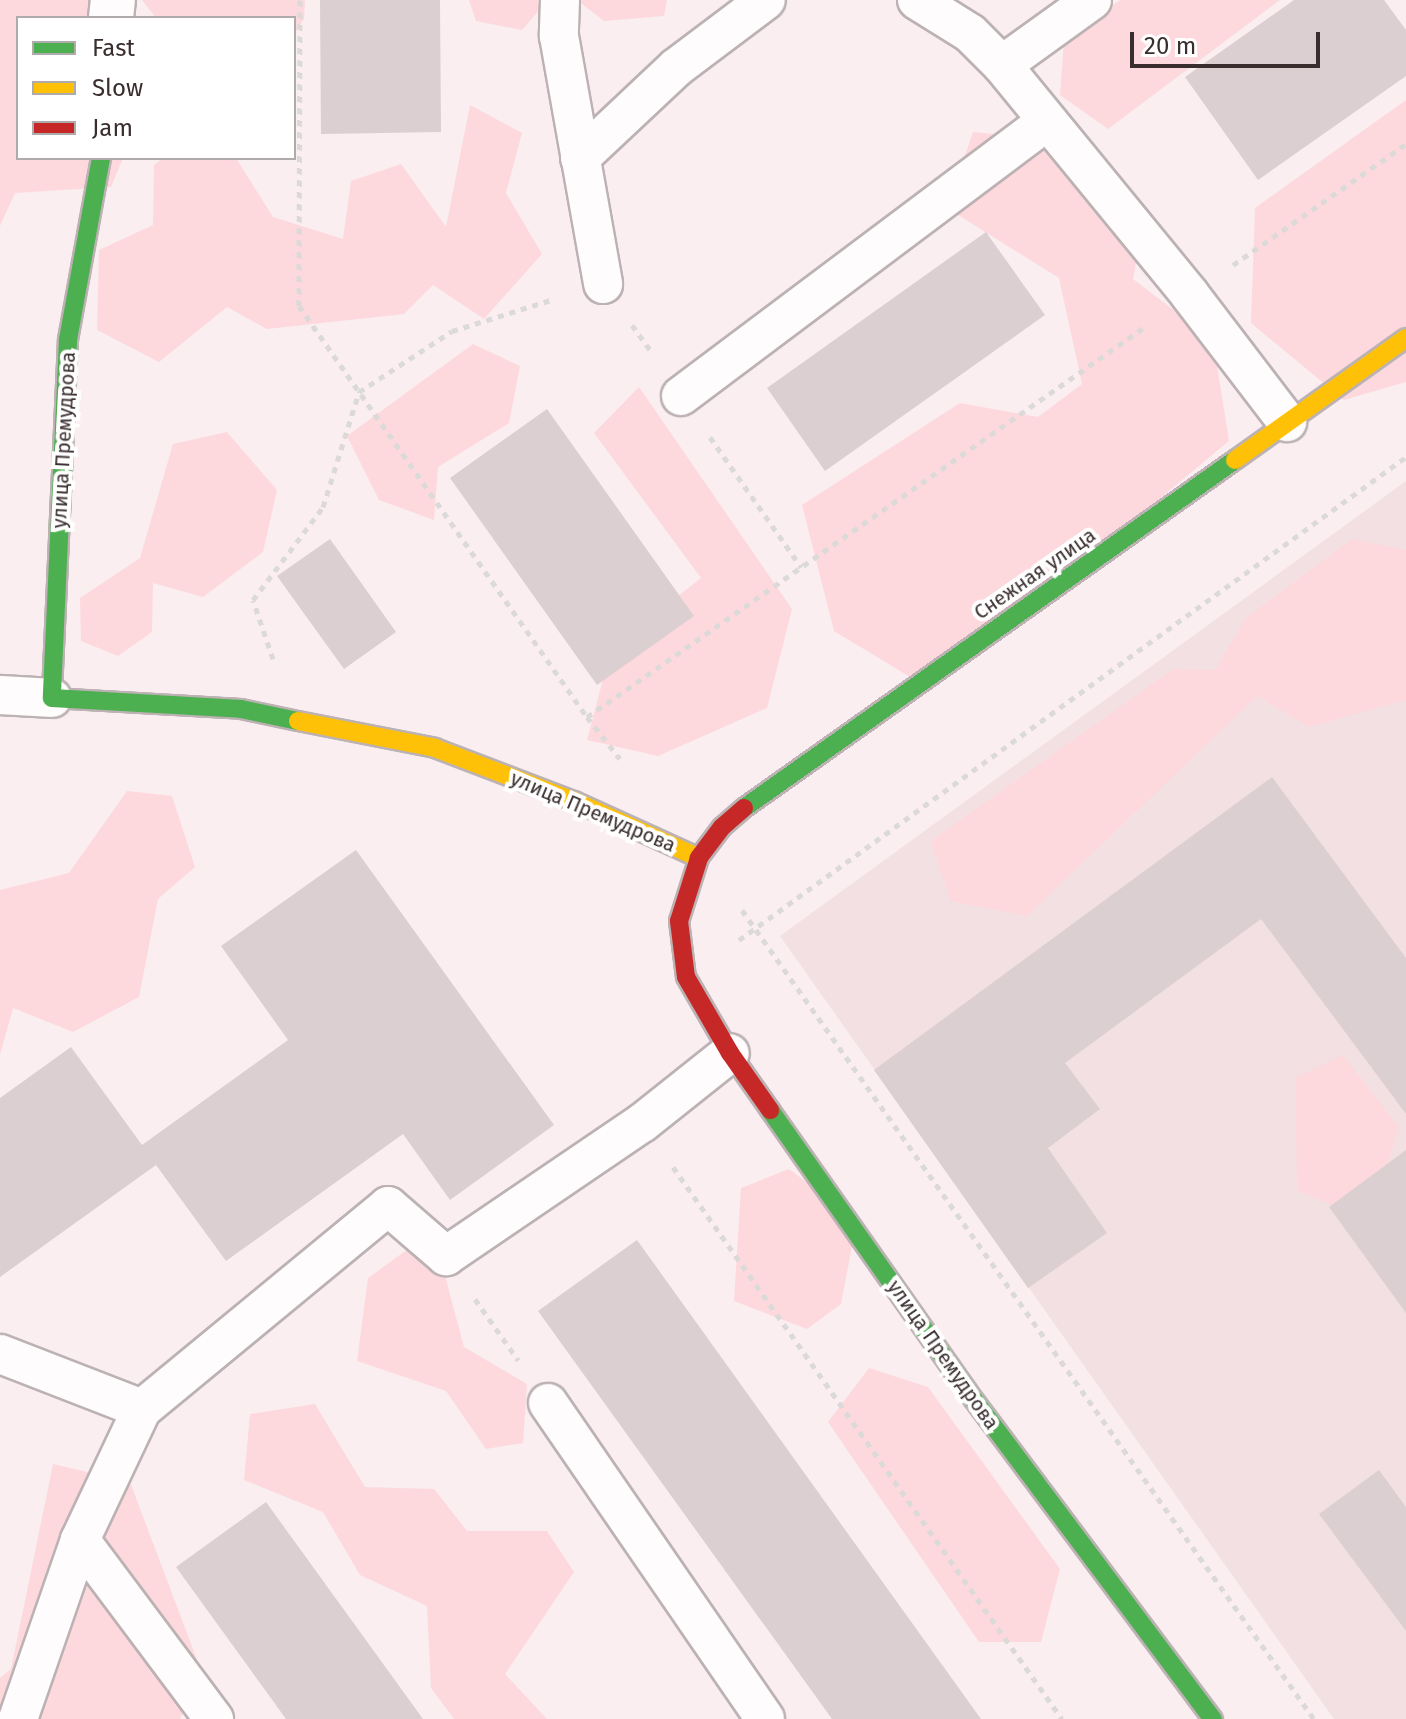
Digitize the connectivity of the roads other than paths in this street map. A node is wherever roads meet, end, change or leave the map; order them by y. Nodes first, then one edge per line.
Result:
1 (560, 0) edge
2 (766, 0) edge
3 (917, 0) edge
4 (1092, 0) edge
5 (974, 16) edge
6 (1002, 65) junction
7 (1047, 121) junction
8 (580, 158) junction
9 (101, 160) edge
10 (603, 284) road end
11 (1406, 338) edge
12 (681, 396) road end
13 (1287, 422) junction
14 (0, 696) edge
15 (52, 698) junction
16 (699, 858) junction
17 (730, 1053) junction
18 (0, 1354) edge
19 (548, 1403) road end
20 (142, 1409) junction
21 (80, 1540) junction
22 (18, 1719) edge
23 (214, 1719) edge
24 (765, 1719) edge
25 (1213, 1719) edge

1 - 8 lane
2 - 8 lane
3 - 5 lane
4 - 6 lane
5 - 6 lane
6 - 7 lane
7 - 12 lane
7 - 13 lane
8 - 10 lane
9 - 15 street, улица Премудрова
11 - 13 street, Снежная улица
13 - 16 street, Снежная улица
14 - 15 lane
15 - 16 street, улица Премудрова
16 - 17 street, улица Премудрова
17 - 20 lane
17 - 25 street, улица Премудрова
18 - 20 lane
19 - 24 lane
20 - 21 lane
21 - 22 lane
21 - 23 lane

